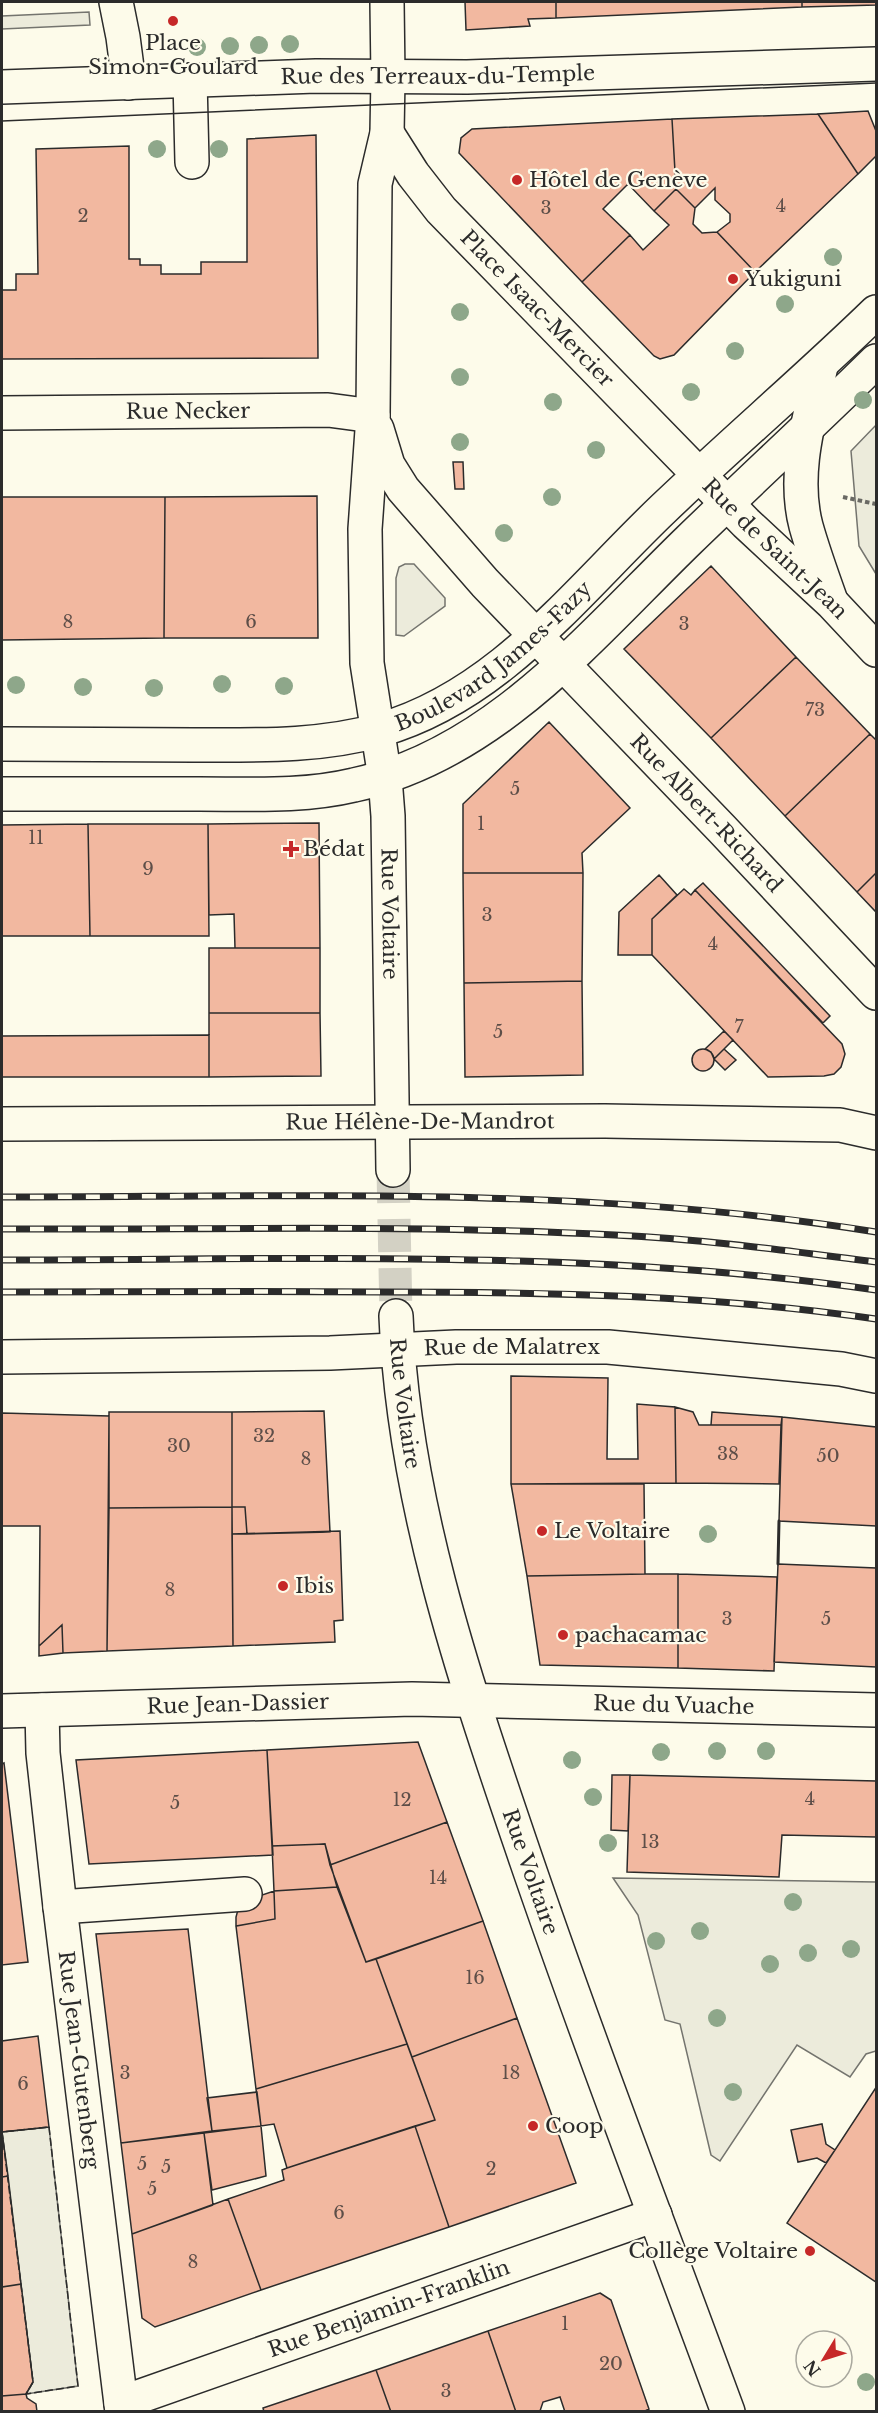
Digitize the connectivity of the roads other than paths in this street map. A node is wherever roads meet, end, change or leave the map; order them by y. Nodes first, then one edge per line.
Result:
1 (116, 2) edge
2 (387, 2) edge
3 (876, 64) edge
4 (388, 77) junction
5 (190, 80) junction
6 (129, 82) junction
7 (2, 87) edge
8 (387, 133) junction
9 (192, 162) dead end
10 (876, 312) edge
11 (876, 361) edge
12 (821, 366) junction
13 (2, 412) edge
14 (373, 416) junction
15 (808, 428) junction
16 (700, 474) junction
17 (727, 504) junction
18 (832, 603) junction
19 (534, 636) junction
20 (876, 650) edge
21 (562, 664) junction
22 (377, 731) junction
23 (2, 744) edge
24 (385, 778) junction
25 (2, 794) edge
26 (876, 993) edge
27 (876, 1109) edge
28 (392, 1121) junction
29 (2, 1124) edge
30 (840, 1125) junction
31 (876, 1132) edge
32 (393, 1170) tunnel mouth
33 (396, 1316) tunnel mouth
34 (397, 1350) junction
35 (2, 1357) edge
36 (876, 1376) edge
37 (472, 1702) junction
38 (42, 1710) junction
39 (876, 1710) edge
40 (2, 1711) edge
41 (245, 1894) dead end
42 (60, 1907) junction
43 (655, 2215) junction
44 (121, 2407) edge
45 (728, 2412) edge

1 - 6 main road
2 - 4 main road
3 - 4 main road, Rue des Terreaux-du-Temple
4 - 5 main road, Rue des Terreaux-du-Temple
4 - 8 main road
5 - 6 main road, Rue des Terreaux-du-Temple
5 - 9 main road
6 - 7 main road, Rue des Terreaux-du-Temple
8 - 14 main road
8 - 16 main road, Place Isaac-Mercier
10 - 12 main road, Boulevard James-Fazy
11 - 15 main road
12 - 15 main road
12 - 16 main road, Boulevard James-Fazy
13 - 14 main road, Rue Necker
14 - 19 main road
14 - 22 main road
15 - 17 main road
15 - 18 main road
16 - 17 main road, Rue de Saint-Jean
16 - 19 main road, Boulevard James-Fazy
17 - 18 main road, Rue de Saint-Jean
17 - 21 main road
18 - 20 main road, Rue de Saint-Jean
19 - 21 main road, Rue Albert-Richard
19 - 22 main road, Boulevard James-Fazy
21 - 24 main road
21 - 26 main road, Rue Albert-Richard
22 - 23 main road, Boulevard James-Fazy
22 - 24 main road, Rue Voltaire
24 - 25 main road
24 - 28 main road, Rue Voltaire
27 - 30 main road, Rue Hélène-De-Mandrot
28 - 29 main road, Rue Hélène-De-Mandrot
28 - 30 main road, Rue Hélène-De-Mandrot
28 - 32 main road, Rue Voltaire
30 - 31 main road, Rue Hélène-De-Mandrot
33 - 34 main road, Rue Voltaire
34 - 35 main road, Rue de Malatrex
34 - 36 main road, Rue de Malatrex
34 - 37 main road, Rue Voltaire
37 - 38 main road, Rue Jean-Dassier
37 - 39 main road, Rue du Vuache
37 - 43 main road, Rue Voltaire
38 - 40 main road, Rue Jean-Dassier
38 - 42 main road, Rue Jean-Gutenberg
41 - 42 main road
42 - 44 main road, Rue Jean-Gutenberg
43 - 44 main road, Rue Benjamin-Franklin
43 - 45 main road, Rue Voltaire

